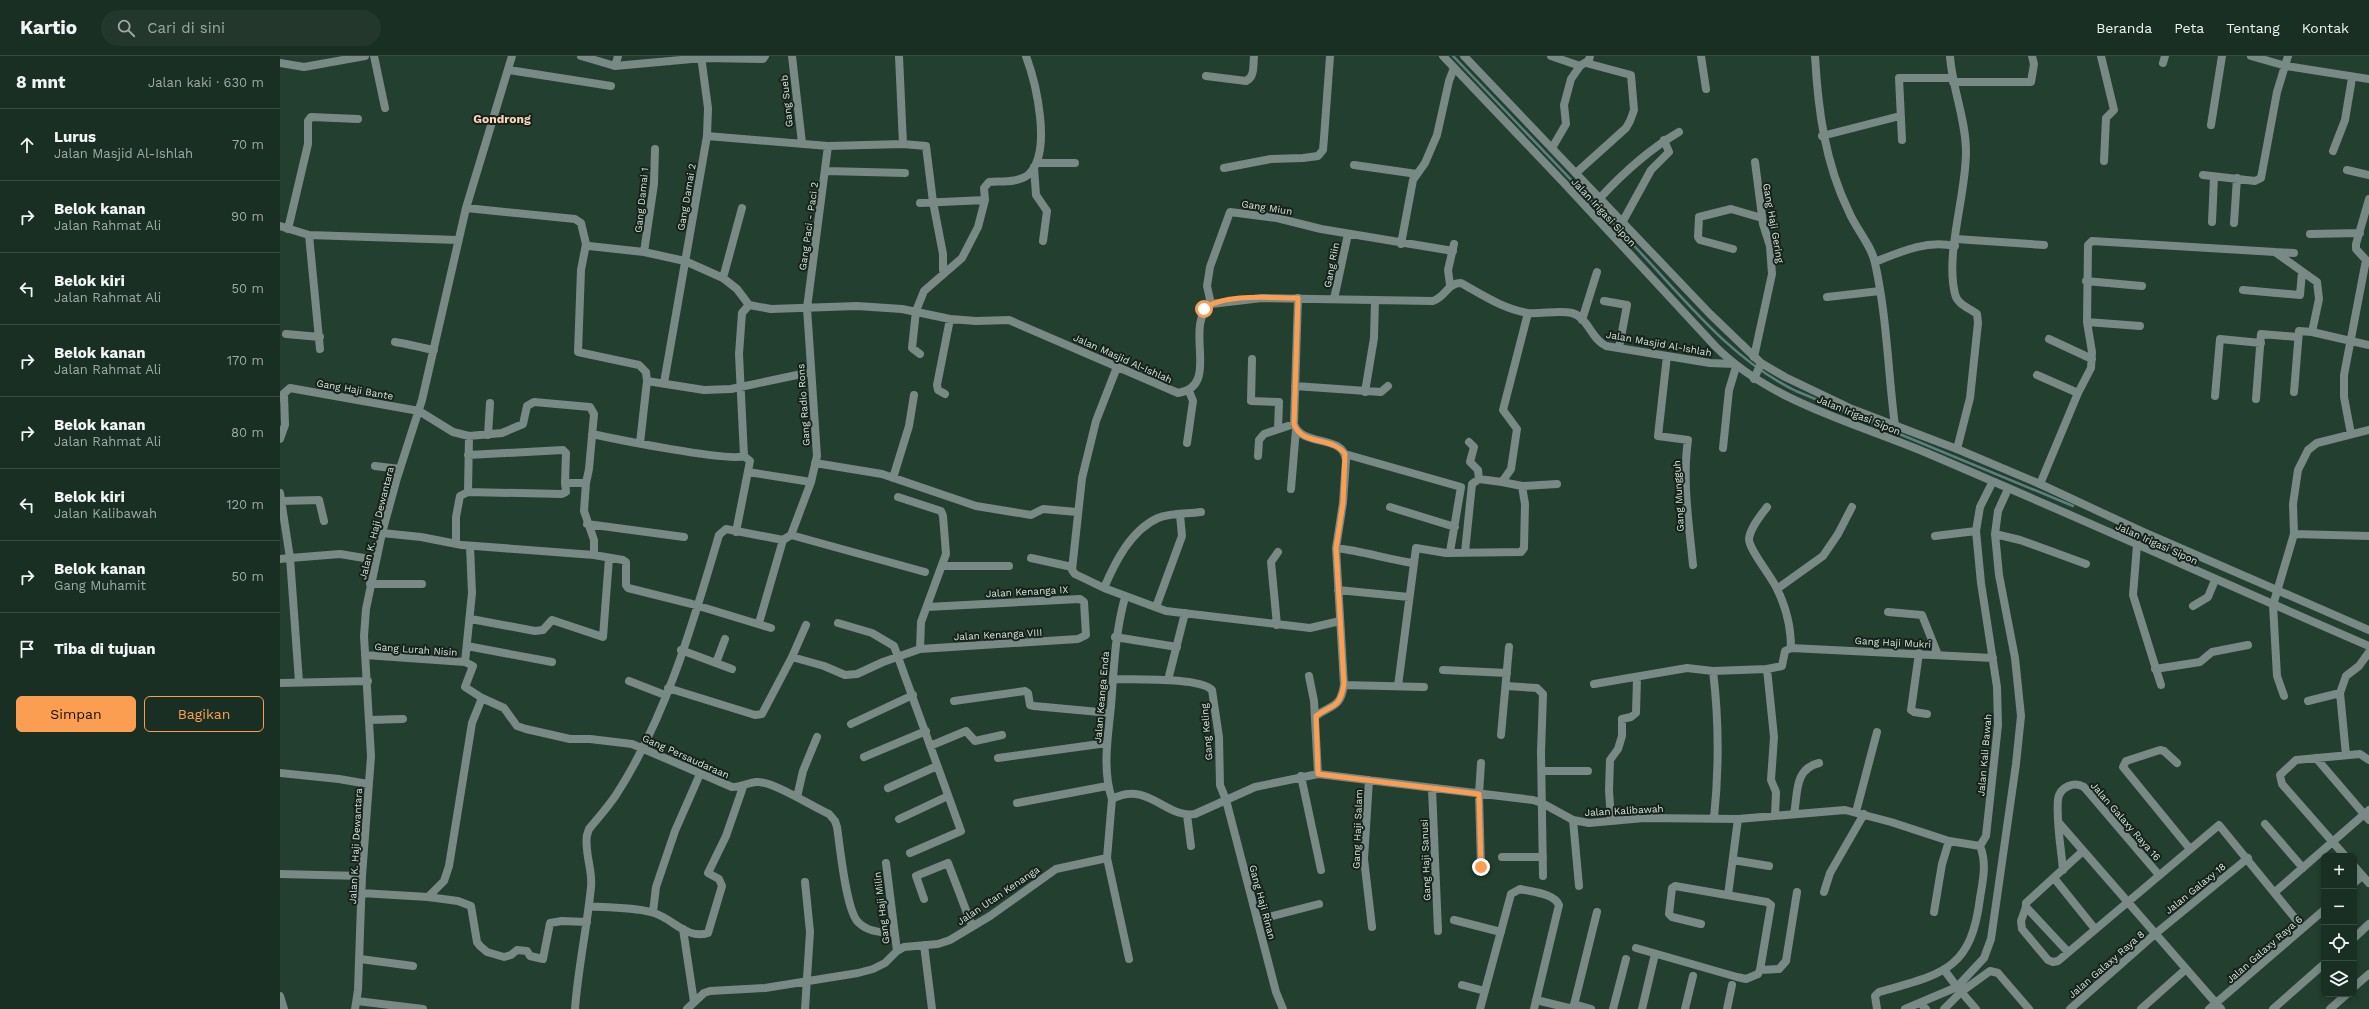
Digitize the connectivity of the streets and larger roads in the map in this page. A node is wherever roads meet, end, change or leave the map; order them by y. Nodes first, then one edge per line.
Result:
1 (281, 56) edge
2 (365, 56) edge
3 (374, 56) edge
4 (512, 56) edge
5 (581, 56) edge
6 (618, 56) edge
7 (765, 56) edge
8 (792, 56) edge
9 (899, 56) edge
10 (1026, 56) edge
11 (1254, 56) edge
12 (1330, 56) edge
13 (1443, 56) edge
14 (1464, 56) edge
15 (1551, 56) edge
16 (1701, 56) edge
17 (1815, 56) edge
18 (1950, 56) edge
19 (2032, 56) edge
20 (2101, 56) edge
21 (2222, 56) edge
22 (2251, 56) edge
23 (2288, 56) edge
24 (701, 57) edge
25 (655, 59) edge
26 (280, 62) edge
27 (1585, 62) edge
28 (615, 66) junction
29 (2286, 66) junction
30 (1454, 68) junction
31 (509, 70) junction
32 (1206, 76) dead end
33 (2352, 78) junction
34 (2369, 79) edge
35 (1952, 80) junction
36 (611, 86) dead end
37 (1706, 90) dead end
38 (385, 108) dead end
39 (1900, 116) junction
40 (358, 119) dead end
41 (2212, 125) dead end
42 (1679, 132) dead end
43 (707, 136) junction
44 (1822, 136) junction
45 (1664, 140) junction
46 (1902, 140) dead end
47 (802, 143) junction
48 (903, 144) junction
49 (828, 146) junction
50 (1552, 148) junction
51 (655, 149) dead end
52 (2333, 151) dead end
53 (2104, 161) dead end
54 (1755, 162) dead end
55 (1076, 163) dead end
56 (1035, 165) junction
57 (1354, 165) dead end
58 (1224, 168) dead end
59 (2347, 170) dead end
60 (826, 171) junction
61 (905, 173) dead end
62 (1576, 173) junction
63 (1417, 174) junction
64 (2203, 175) dead end
65 (2369, 175) edge
66 (2214, 177) junction
67 (2237, 178) junction
68 (1600, 198) junction
69 (2369, 199) edge
70 (985, 200) junction
71 (933, 202) junction
72 (920, 203) dead end
73 (466, 208) junction
74 (742, 208) dead end
75 (1762, 218) junction
76 (1623, 221) junction
77 (2212, 222) dead end
78 (2234, 223) dead end
79 (280, 226) edge
80 (288, 229) junction
81 (2360, 233) junction
82 (1348, 234) junction
83 (2310, 234) dead end
84 (309, 235) junction
85 (458, 240) junction
86 (1044, 241) dead end
87 (1955, 243) junction
88 (586, 244) junction
89 (1401, 244) junction
90 (2044, 245) dead end
91 (1733, 249) dead end
92 (644, 252) junction
93 (2275, 252) junction
94 (2294, 252) dead end
95 (685, 261) junction
96 (1875, 262) junction
97 (944, 270) dead end
98 (1597, 272) dead end
99 (2302, 272) junction
100 (723, 278) junction
101 (2086, 280) junction
102 (1450, 285) junction
103 (2142, 286) dead end
104 (2243, 290) dead end
105 (1880, 291) junction
106 (1827, 297) dead end
107 (1298, 298) junction
108 (1334, 299) junction
109 (1375, 300) junction
110 (1604, 301) dead end
111 (1210, 304) junction
112 (749, 305) junction
113 (807, 308) junction
114 (916, 311) junction
115 (1528, 313) junction
116 (950, 319) junction
117 (1582, 320) junction
118 (2086, 322) junction
119 (2140, 326) dead end
120 (2312, 332) junction
121 (286, 334) dead end
122 (320, 337) junction
123 (2298, 337) junction
124 (2049, 339) dead end
125 (2352, 341) junction
126 (396, 342) dead end
127 (2261, 342) junction
128 (2369, 345) edge
129 (1619, 348) junction
130 (320, 349) dead end
131 (434, 350) junction
132 (920, 354) dead end
133 (1667, 356) junction
134 (1754, 357) junction
135 (1252, 359) dead end
136 (2092, 359) junction
137 (1735, 365) junction
138 (1760, 365) junction
139 (1117, 367) junction
140 (811, 372) junction
141 (2037, 376) dead end
142 (1755, 377) junction
143 (647, 381) junction
144 (664, 383) junction
145 (742, 386) junction
146 (1295, 386) junction
147 (1388, 386) dead end
148 (1189, 392) junction
149 (1365, 392) junction
150 (2294, 392) dead end
151 (284, 393) edge
152 (2078, 393) junction
153 (945, 394) dead end
154 (914, 395) dead end
155 (2214, 396) dead end
156 (2256, 399) dead end
157 (490, 403) dead end
158 (419, 411) junction
159 (1895, 426) junction
160 (1295, 427) junction
161 (1278, 429) junction
162 (2369, 430) edge
163 (592, 434) junction
164 (2351, 434) junction
165 (488, 435) junction
166 (469, 436) junction
167 (280, 439) edge
168 (1469, 442) dead end
169 (640, 443) junction
170 (1187, 443) dead end
171 (1723, 448) dead end
172 (1957, 449) junction
173 (1345, 454) junction
174 (468, 455) junction
175 (744, 456) junction
176 (1258, 456) dead end
177 (815, 463) junction
178 (375, 466) dead end
179 (400, 469) junction
180 (748, 472) junction
181 (892, 478) junction
182 (1479, 480) junction
183 (565, 482) junction
184 (811, 482) junction
185 (1502, 482) junction
186 (586, 483) junction
187 (1992, 483) junction
188 (1557, 484) dead end
189 (2040, 484) junction
190 (1522, 486) junction
191 (1291, 489) dead end
192 (2008, 489) junction
193 (468, 492) junction
194 (281, 497) edge
195 (898, 497) dead end
196 (1390, 507) dead end
197 (1767, 507) dead end
198 (1852, 507) dead end
199 (1077, 512) junction
200 (1201, 512) dead end
201 (1180, 515) junction
202 (324, 521) dead end
203 (587, 524) junction
204 (1455, 527) junction
205 (1976, 531) junction
206 (736, 532) junction
207 (382, 533) junction
208 (1995, 534) junction
209 (2294, 534) junction
210 (790, 536) junction
211 (1935, 536) dead end
212 (2369, 536) edge
213 (684, 537) dead end
214 (782, 540) junction
215 (456, 544) junction
216 (2137, 545) junction
217 (470, 546) junction
218 (1336, 548) junction
219 (1278, 552) dead end
220 (1450, 552) junction
221 (1465, 552) junction
222 (594, 555) junction
223 (290, 558) junction
224 (608, 558) junction
225 (1031, 558) dead end
226 (280, 559) edge
227 (376, 560) junction
228 (1413, 563) junction
229 (2086, 564) dead end
230 (1693, 565) dead end
231 (943, 566) junction
232 (1009, 566) dead end
233 (1072, 568) junction
234 (925, 572) dead end
235 (2215, 580) junction
236 (370, 584) junction
237 (422, 584) dead end
238 (1104, 588) junction
239 (1777, 588) junction
240 (1338, 590) junction
241 (1125, 597) junction
242 (1408, 597) junction
243 (2276, 599) junction
244 (697, 606) junction
245 (2193, 606) dead end
246 (927, 607) junction
247 (1156, 607) junction
248 (1888, 612) dead end
249 (1185, 613) junction
250 (471, 619) junction
251 (1340, 621) junction
252 (759, 623) junction
253 (838, 623) dead end
254 (806, 625) dead end
255 (1277, 625) junction
256 (771, 628) dead end
257 (2369, 630) edge
258 (1115, 638) junction
259 (725, 639) dead end
260 (1078, 639) joint
261 (2248, 645) dead end
262 (467, 646) junction
263 (2369, 646) edge
264 (1177, 647) junction
265 (1508, 647) dead end
266 (1792, 648) junction
267 (681, 650) junction
268 (918, 650) junction
269 (2369, 652) edge
270 (1919, 653) junction
271 (1938, 655) junction
272 (365, 656) junction
273 (898, 656) junction
274 (792, 657) junction
275 (1993, 658) junction
276 (465, 662) junction
277 (552, 662) dead end
278 (716, 663) junction
279 (732, 669) dead end
280 (1767, 669) junction
281 (2155, 669) junction
282 (1443, 670) dead end
283 (1713, 671) junction
284 (1507, 674) junction
285 (1309, 676) dead end
286 (1637, 678) junction
287 (1113, 679) junction
288 (1168, 680) junction
289 (368, 681) junction
290 (629, 681) dead end
291 (299, 682) junction
292 (280, 683) edge
293 (1344, 684) junction
294 (1594, 684) dead end
295 (2160, 685) dead end
296 (1398, 686) junction
297 (1506, 686) junction
298 (1424, 687) dead end
299 (667, 692) junction
300 (2340, 693) junction
301 (913, 695) junction
302 (2284, 696) dead end
303 (482, 698) junction
304 (954, 701) dead end
305 (2308, 701) dead end
306 (1110, 713) junction
307 (1928, 714) dead end
308 (1316, 716) junction
309 (403, 719) dead end
310 (370, 720) junction
311 (851, 724) dead end
312 (926, 731) junction
313 (1877, 732) dead end
314 (1501, 734) dead end
315 (1002, 735) dead end
316 (817, 737) dead end
317 (1107, 743) junction
318 (933, 745) junction
319 (643, 749) junction
320 (2346, 755) junction
321 (864, 757) dead end
322 (2367, 757) edge
323 (998, 758) dead end
324 (2316, 758) junction
325 (1481, 763) dead end
326 (1819, 763) dead end
327 (2177, 763) dead end
328 (937, 766) junction
329 (1543, 771) junction
330 (1588, 771) dead end
331 (280, 773) edge
332 (700, 774) junction
333 (1318, 774) junction
334 (1301, 776) junction
335 (1369, 780) junction
336 (368, 784) junction
337 (1107, 786) junction
338 (743, 787) junction
339 (888, 788) dead end
340 (1432, 788) junction
341 (1479, 794) junction
342 (948, 796) junction
343 (797, 797) junction
344 (1112, 799) junction
345 (1226, 800) junction
346 (1017, 803) dead end
347 (1542, 803) junction
348 (1860, 813) junction
349 (1794, 814) junction
350 (2367, 815) edge
351 (1187, 816) junction
352 (1775, 816) junction
353 (1714, 818) junction
354 (899, 819) dead end
355 (1738, 819) junction
356 (1573, 820) junction
357 (1611, 821) junction
358 (2059, 823) junction
359 (2265, 824) dead end
360 (1949, 841) junction
361 (2333, 842) junction
362 (1191, 846) dead end
363 (1980, 846) junction
364 (2190, 849) junction
365 (2084, 851) junction
366 (910, 853) dead end
367 (2342, 853) edge
368 (1502, 857) dead end
369 (1542, 857) junction
370 (1107, 858) junction
371 (2248, 858) junction
372 (1733, 860) junction
373 (886, 863) dead end
374 (1769, 866) dead end
375 (1481, 867) dead end
376 (2303, 868) junction
377 (1321, 870) dead end
378 (2063, 870) junction
379 (2357, 870) edge
380 (280, 874) edge
381 (2159, 875) junction
382 (362, 876) junction
383 (1543, 876) dead end
384 (2362, 876) junction
385 (2054, 878) junction
386 (2357, 880) edge
387 (805, 882) dead end
388 (2369, 883) edge
389 (1579, 886) dead end
390 (1797, 892) dead end
391 (1824, 892) dead end
392 (2275, 892) junction
393 (361, 893) junction
394 (1728, 895) junction
395 (428, 897) junction
396 (924, 899) dead end
397 (2128, 902) junction
398 (1319, 904) dead end
399 (588, 906) junction
400 (2026, 907) junction
401 (653, 912) junction
402 (1597, 912) dead end
403 (1934, 912) dead end
404 (2321, 913) edge
405 (1258, 920) junction
406 (1454, 920) dead end
407 (587, 922) junction
408 (1701, 924) dead end
409 (2369, 924) edge
410 (972, 926) junction
411 (1372, 927) dead end
412 (2303, 928) junction
413 (683, 929) junction
414 (2095, 929) junction
415 (1438, 931) dead end
416 (1501, 932) junction
417 (894, 933) junction
418 (2155, 934) junction
419 (2357, 935) edge
420 (924, 945) junction
421 (1636, 948) dead end
422 (896, 951) junction
423 (2068, 952) junction
424 (1655, 954) junction
425 (360, 959) junction
426 (1129, 959) dead end
427 (1626, 959) dead end
428 (413, 966) dead end
429 (2321, 967) edge
430 (2186, 969) junction
431 (1760, 970) junction
432 (1946, 974) junction
433 (2369, 974) edge
434 (1693, 976) dead end
435 (807, 981) junction
436 (2357, 984) edge
437 (1462, 985) dead end
438 (1732, 985) dead end
439 (1958, 988) junction
440 (1485, 991) junction
441 (280, 996) edge
442 (2343, 997) edge
443 (1536, 1000) junction
444 (694, 1002) junction
445 (356, 1005) edge
446 (1923, 1006) edge
447 (2219, 1006) edge
448 (1574, 1007) edge
449 (284, 1009) edge
450 (423, 1009) edge
451 (574, 1009) edge
452 (688, 1009) edge
453 (805, 1009) edge
454 (932, 1009) edge
455 (1283, 1009) edge
456 (1480, 1009) edge
457 (1534, 1009) edge
458 (1591, 1009) edge
459 (1613, 1009) edge
460 (1642, 1009) edge
461 (1685, 1009) edge
462 (1727, 1009) edge
463 (1877, 1009) edge
464 (1905, 1009) edge
465 (1944, 1009) edge
466 (1976, 1009) edge
467 (2029, 1009) edge
468 (2070, 1009) edge
469 (2141, 1009) edge
470 (2209, 1009) edge
471 (2273, 1009) edge
472 (2330, 1009) edge

1 - 26 street
2 - 26 street
3 - 38 street
4 - 31 street, Jalan K. Haji Dewantara
5 - 28 street
6 - 28 street
7 - 24 street
8 - 47 street, Gang Sueb
9 - 48 street
10 - 56 street
11 - 32 street
12 - 58 street
13 - 30 street, Jalan Irigasi Sipon
14 - 50 street, Jalan Irigasi Sipon
15 - 27 street
16 - 37 street
17 - 44 street
18 - 35 street
19 - 35 street
20 - 53 street
21 - 41 street
22 - 29 street
23 - 29 street
24 - 25 street
24 - 43 street, Gang Damai 2
25 - 28 street
27 - 50 street
27 - 62 street
29 - 33 street
29 - 67 street
30 - 63 street
30 - 137 street, Jalan Irigasi Sipon
31 - 36 street
31 - 73 street, Jalan K. Haji Dewantara
33 - 34 street
33 - 52 street
35 - 39 street
35 - 87 street
39 - 44 street
39 - 46 street
40 - 80 street
42 - 45 street
43 - 47 street
43 - 95 street, Gang Damai 2
44 - 96 street
45 - 68 street
45 - 76 street
47 - 49 street
48 - 49 street
48 - 71 street
49 - 60 street, Gang Paci - Paci 2
50 - 62 street, Jalan Irigasi Sipon
51 - 92 street, Gang Damai 1
54 - 75 street, Gang Haji Gering
55 - 56 street
56 - 70 street
56 - 86 street
57 - 63 street
59 - 65 street
60 - 61 street
60 - 113 street, Gang Paci - Paci 2
62 - 68 street, Jalan Irigasi Sipon
63 - 89 street
64 - 66 street
66 - 67 street
66 - 77 street
67 - 78 street
68 - 76 street, Jalan Irigasi Sipon
69 - 81 street
70 - 71 street
70 - 114 street
71 - 72 street
71 - 97 street
73 - 85 street, Jalan K. Haji Dewantara
73 - 88 street
74 - 100 street
75 - 91 street
75 - 134 street, Gang Haji Gering
76 - 134 street, Jalan Irigasi Sipon
79 - 80 street
80 - 84 street
81 - 83 street
81 - 125 street
82 - 89 street
82 - 108 street, Gang Riin
82 - 111 street, Gang Miun
84 - 85 street
84 - 122 street
85 - 131 street, Jalan K. Haji Dewantara
87 - 90 street
87 - 96 street
87 - 172 street
88 - 92 street
88 - 143 street
89 - 102 street
92 - 95 street
93 - 94 street
93 - 99 street
93 - 101 street
95 - 100 street
95 - 144 street, Gang Damai 2
96 - 105 street
98 - 117 street
99 - 104 street
99 - 120 street
100 - 112 street
101 - 103 street
101 - 118 street
102 - 109 street
102 - 115 street
105 - 106 street
105 - 159 street
107 - 108 street
107 - 111 street
107 - 146 street
108 - 109 street
109 - 149 street
110 - 129 street
111 - 148 street
112 - 113 street, Jalan Masjid Al-Ishlah
112 - 145 street
113 - 114 street, Jalan Masjid Al-Ishlah
113 - 140 street, Gang Radio Rons
114 - 116 street, Jalan Masjid Al-Ishlah
114 - 132 street
115 - 117 street
115 - 185 street
116 - 139 street, Jalan Masjid Al-Ishlah
116 - 153 street
117 - 129 street, Jalan Masjid Al-Ishlah
118 - 119 street
118 - 136 street
120 - 123 street
120 - 125 street
121 - 122 street
122 - 130 street
123 - 127 street
123 - 150 street
124 - 136 street
125 - 128 street
125 - 164 street
126 - 131 street
127 - 155 street
127 - 156 street
129 - 133 street, Jalan Masjid Al-Ishlah
131 - 158 street, Jalan K. Haji Dewantara
133 - 137 street, Jalan Masjid Al-Ishlah
133 - 230 street, Gang Mungguh
134 - 138 street, Jalan Irigasi Sipon
135 - 161 street
136 - 152 street
137 - 142 street, Jalan Irigasi Sipon
137 - 171 street
138 - 142 street
138 - 159 street, Jalan Irigasi Sipon
139 - 148 street, Jalan Masjid Al-Ishlah
139 - 199 street
140 - 145 street
140 - 177 street, Gang Radio Rons
141 - 152 street
142 - 187 street, Jalan Irigasi Sipon
143 - 144 street
143 - 169 street
144 - 145 street
145 - 175 street
146 - 149 street
146 - 160 street
147 - 149 street
148 - 170 street
151 - 158 street, Gang Haji Bante
151 - 167 street
152 - 189 street
154 - 181 street
157 - 165 street
158 - 166 street
158 - 179 street, Jalan K. Haji Dewantara
159 - 172 street, Jalan Irigasi Sipon
160 - 161 street
160 - 173 street
160 - 191 street
161 - 176 street
162 - 164 street
163 - 165 street
163 - 169 street
163 - 186 street
164 - 209 street
165 - 166 street
166 - 174 street
168 - 182 street
169 - 175 street
172 - 189 street, Jalan Irigasi Sipon
173 - 204 street
173 - 218 street
174 - 183 street
174 - 193 street
175 - 180 street
177 - 181 street
177 - 184 street, Gang Radio Rons
178 - 179 street
179 - 207 street, Jalan K. Haji Dewantara
180 - 184 street
180 - 206 street
181 - 199 street
182 - 185 street
182 - 221 street
183 - 186 street
183 - 193 street
184 - 210 street, Gang Radio Rons
185 - 190 street
186 - 203 street
187 - 192 street, Jalan Irigasi Sipon
187 - 205 street, Jalan Kali Bawah
188 - 190 street
189 - 243 street, Jalan Irigasi Sipon
190 - 221 street
192 - 208 street
192 - 216 street, Jalan Irigasi Sipon
193 - 215 street
194 - 202 street
194 - 223 street
195 - 231 street
196 - 204 street
197 - 239 street
198 - 239 street
199 - 233 street
200 - 201 street
201 - 238 street
201 - 247 street
203 - 213 street
203 - 222 street
204 - 220 street
205 - 211 street
205 - 275 street, Jalan Kali Bawah
206 - 214 street
206 - 244 street
207 - 215 street
207 - 227 street, Jalan K. Haji Dewantara
208 - 229 street
208 - 439 street
209 - 212 street
209 - 243 street
210 - 214 street
210 - 234 street
214 - 252 street
215 - 217 street
216 - 235 street, Jalan Irigasi Sipon
216 - 281 street
217 - 222 street
217 - 250 street
218 - 228 street
218 - 240 street
219 - 255 street
220 - 221 street
220 - 228 street
222 - 224 street
223 - 226 street
223 - 227 street
223 - 291 street
224 - 244 street
224 - 250 street
225 - 233 street
227 - 236 street, Jalan K. Haji Dewantara
228 - 242 street
231 - 232 street
231 - 246 street
233 - 238 street
235 - 243 street, Jalan Irigasi Sipon
235 - 245 street
236 - 237 street
236 - 272 street, Jalan K. Haji Dewantara
238 - 241 street
239 - 266 street
240 - 242 street
240 - 251 street
241 - 247 street
241 - 258 street, Jalan Keanga Enda
242 - 296 street
243 - 257 street, Jalan Irigasi Sipon
243 - 263 street, Jalan Irigasi Sipon
243 - 302 street
244 - 252 street
244 - 267 street
246 - 260 street, Jalan Kenanga IX
246 - 268 street
247 - 249 street
248 - 271 street
249 - 255 street
249 - 264 street
250 - 262 street
251 - 255 street
251 - 293 street
252 - 256 street
253 - 273 street
254 - 274 street
258 - 264 street
258 - 287 street, Jalan Keanga Enda
259 - 278 street
260 - 268 street, Jalan Kenanga VIII
261 - 281 street
262 - 276 street
262 - 277 street
264 - 288 street
265 - 284 street
266 - 270 street, Gang Haji Mukri
266 - 280 street
267 - 278 street
267 - 299 street
268 - 273 street, Jalan Kenanga VIII
269 - 300 street
270 - 271 street, Gang Haji Mukri
270 - 307 street
271 - 275 street, Gang Haji Mukri
272 - 276 street, Gang Lurah Nisin
272 - 289 street, Jalan K. Haji Dewantara
273 - 274 street, Jalan Kenanga VIII
273 - 301 street
274 - 299 street
275 - 363 street, Jalan Kali Bawah
276 - 303 street, Gang Persaudaraan
278 - 279 street
280 - 283 street
280 - 352 street
281 - 295 street
282 - 284 street
283 - 286 street
283 - 353 street
284 - 297 street
285 - 308 street
286 - 294 street
286 - 357 street
287 - 288 street, Gang Keling
287 - 306 street, Jalan Keanga Enda
288 - 345 street, Gang Keling
289 - 291 street
289 - 310 street, Jalan K. Haji Dewantara
290 - 299 street
291 - 292 street
293 - 296 street
293 - 308 street
296 - 298 street
297 - 314 street
297 - 329 street
299 - 319 street
300 - 305 street
300 - 320 street
301 - 311 street
301 - 312 street
303 - 319 street, Gang Persaudaraan
303 - 395 street
304 - 306 street
306 - 317 street, Jalan Keanga Enda
308 - 333 street
309 - 310 street
310 - 336 street, Jalan K. Haji Dewantara
312 - 318 street
312 - 321 street
313 - 348 street
315 - 318 street
316 - 343 street
317 - 323 street
317 - 337 street, Jalan Keanga Enda
318 - 328 street
319 - 332 street, Gang Persaudaraan
319 - 399 street
320 - 322 street
320 - 324 street
324 - 350 street
324 - 361 street
325 - 341 street
326 - 349 street
327 - 364 street
328 - 339 street
328 - 342 street
329 - 330 street
329 - 347 street
331 - 336 street
332 - 338 street, Gang Persaudaraan
332 - 401 street
333 - 334 street, Jalan Kalibawah
333 - 335 street, Jalan Kalibawah
334 - 345 street, Jalan Kalibawah
334 - 377 street
335 - 340 street, Jalan Kalibawah
335 - 411 street, Gang Haji Salam
336 - 382 street, Jalan K. Haji Dewantara
337 - 344 street, Jalan Keanga Enda
337 - 346 street
338 - 343 street, Gang Persaudaraan
338 - 413 street
340 - 341 street, Jalan Kalibawah
340 - 415 street, Gang Haji Sanusi
341 - 347 street, Jalan Kalibawah
341 - 375 street
342 - 354 street
342 - 366 street
343 - 417 street, Gang Persaudaraan
344 - 351 street
344 - 370 street
345 - 351 street
345 - 405 street, Gang Haji Rinan
347 - 356 street, Jalan Kalibawah
347 - 369 street
348 - 349 street, Jalan Kalibawah
348 - 360 street, Jalan Kalibawah
348 - 391 street
349 - 352 street, Jalan Kalibawah
350 - 361 street
351 - 362 street
352 - 355 street, Jalan Kalibawah
353 - 355 street, Jalan Kalibawah
353 - 357 street, Jalan Kalibawah
355 - 372 street
356 - 357 street, Jalan Kalibawah
356 - 389 street
358 - 365 street
358 - 378 street
358 - 381 street, Jalan Galaxy Raya 16
359 - 376 street
360 - 363 street, Jalan Kalibawah
360 - 403 street
361 - 367 street
361 - 376 street
363 - 432 street
364 - 371 street
364 - 381 street
365 - 378 street
365 - 397 street
368 - 369 street
369 - 383 street
370 - 410 street, Jalan Utan Kenanga
370 - 426 street
371 - 392 street
371 - 418 street, Jalan Galaxy 18
372 - 374 street
372 - 394 street
373 - 417 street, Gang Haji Milin
376 - 392 street
378 - 385 street
379 - 384 street
380 - 382 street
381 - 397 street
382 - 393 street, Jalan K. Haji Dewantara
384 - 386 street
384 - 388 street
385 - 400 street
385 - 414 street
387 - 435 street
390 - 431 street
392 - 412 street
393 - 395 street
393 - 425 street, Jalan K. Haji Dewantara
394 - 408 street
394 - 431 street
395 - 407 street
396 - 410 street
397 - 414 street
397 - 418 street
398 - 405 street
399 - 401 street
399 - 407 street
400 - 423 street
400 - 423 street
401 - 413 street
402 - 448 street
404 - 412 street, Jalan Galaxy Raya 6
405 - 455 street, Gang Haji Rinan
406 - 416 street
407 - 451 street
409 - 419 street
410 - 420 street, Jalan Utan Kenanga
412 - 447 street, Jalan Galaxy Raya 6
413 - 444 street
414 - 423 street
416 - 440 street
416 - 443 street
417 - 422 street, Gang Haji Milin
418 - 430 street
418 - 468 street, Jalan Galaxy Raya 8
420 - 422 street, Jalan Utan Kenanga
420 - 454 street
421 - 424 street
422 - 435 street, Jalan Utan Kenanga
424 - 431 street
424 - 460 street
425 - 428 street
425 - 445 street, Jalan K. Haji Dewantara
427 - 459 street
429 - 471 street
430 - 447 street
430 - 469 street
432 - 439 street
432 - 463 street
433 - 436 street
434 - 461 street
435 - 444 street, Jalan Utan Kenanga
435 - 453 street
437 - 440 street
438 - 462 street
439 - 446 street
439 - 465 street
439 - 466 street
439 - 467 street
440 - 456 street
441 - 449 street
442 - 472 street
443 - 448 street
443 - 457 street
444 - 452 street, Jalan Utan Kenanga
445 - 450 street
446 - 464 street
447 - 470 street, Jalan Galaxy Raya 6
448 - 458 street

